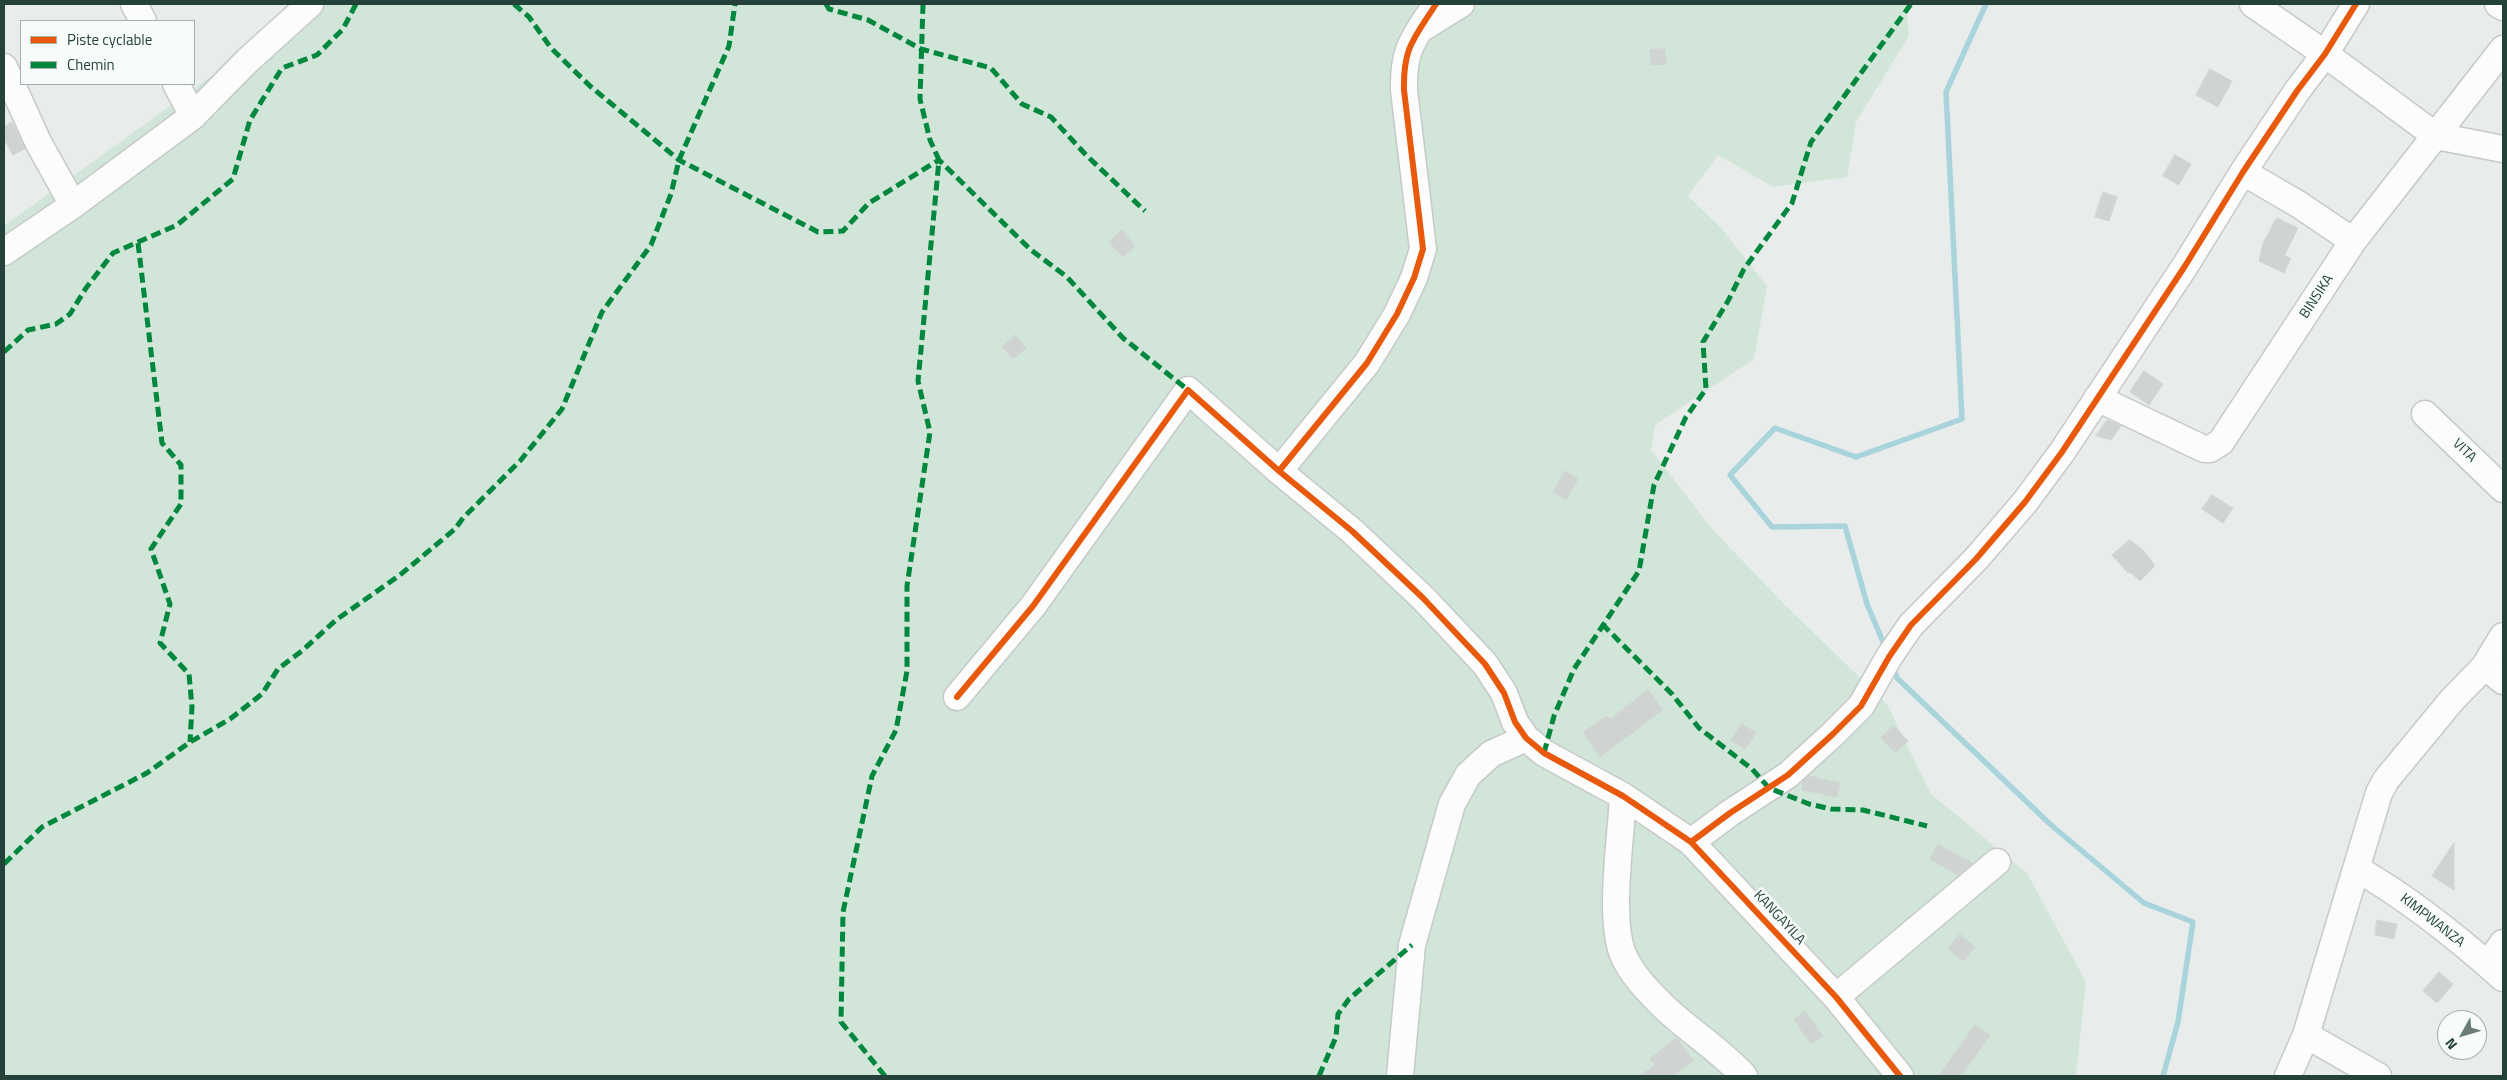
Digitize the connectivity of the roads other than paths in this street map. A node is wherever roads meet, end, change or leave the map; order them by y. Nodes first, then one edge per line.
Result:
1 (134, 4) edge
2 (309, 4) edge
3 (1436, 4) edge
4 (1461, 4) edge
5 (2254, 4) edge
6 (2356, 4) edge
7 (2498, 4) edge
8 (2503, 7) edge
9 (142, 20) edge
10 (1421, 29) junction
11 (2503, 49) edge
12 (2325, 54) junction
13 (4, 67) edge
14 (177, 85) edge
15 (193, 116) junction
16 (2436, 136) junction
17 (2503, 149) edge
18 (2243, 172) junction
19 (74, 205) junction
20 (2353, 241) junction
21 (4, 252) edge
22 (2097, 398) junction
23 (2425, 414) dead end
24 (1279, 471) junction
25 (2503, 489) edge
26 (2503, 636) edge
27 (2494, 674) edge
28 (957, 697) dead end
29 (1526, 738) junction
30 (1623, 796) junction
31 (1691, 842) junction
32 (1997, 862) dead end
33 (2358, 869) junction
34 (2503, 943) edge
35 (2496, 971) edge
36 (1836, 997) junction
37 (2306, 1035) junction
38 (1400, 1076) edge
39 (1744, 1076) edge
40 (1900, 1076) edge
41 (2288, 1076) edge
42 (2378, 1076) edge

1 - 9 street
2 - 15 street
3 - 10 street
4 - 10 street
5 - 12 street
6 - 12 street
7 - 8 street
10 - 24 street
11 - 16 street, BINSIKA
12 - 16 street
12 - 18 street
13 - 19 street
14 - 15 street
15 - 19 street
16 - 17 street
16 - 20 street, BINSIKA
18 - 20 street
18 - 22 street
19 - 21 street
20 - 22 street, BINSIKA
22 - 31 street
23 - 25 street, VITA
24 - 28 street
24 - 29 street
26 - 27 street
27 - 33 street
29 - 30 street, KANGAYILA
29 - 38 street
30 - 31 street, KANGAYILA
30 - 39 street
31 - 36 street, KANGAYILA
32 - 36 street
33 - 35 street, KIMPWANZA
33 - 37 street
34 - 35 street
36 - 40 street, KANGAYILA
37 - 41 street
37 - 42 street

